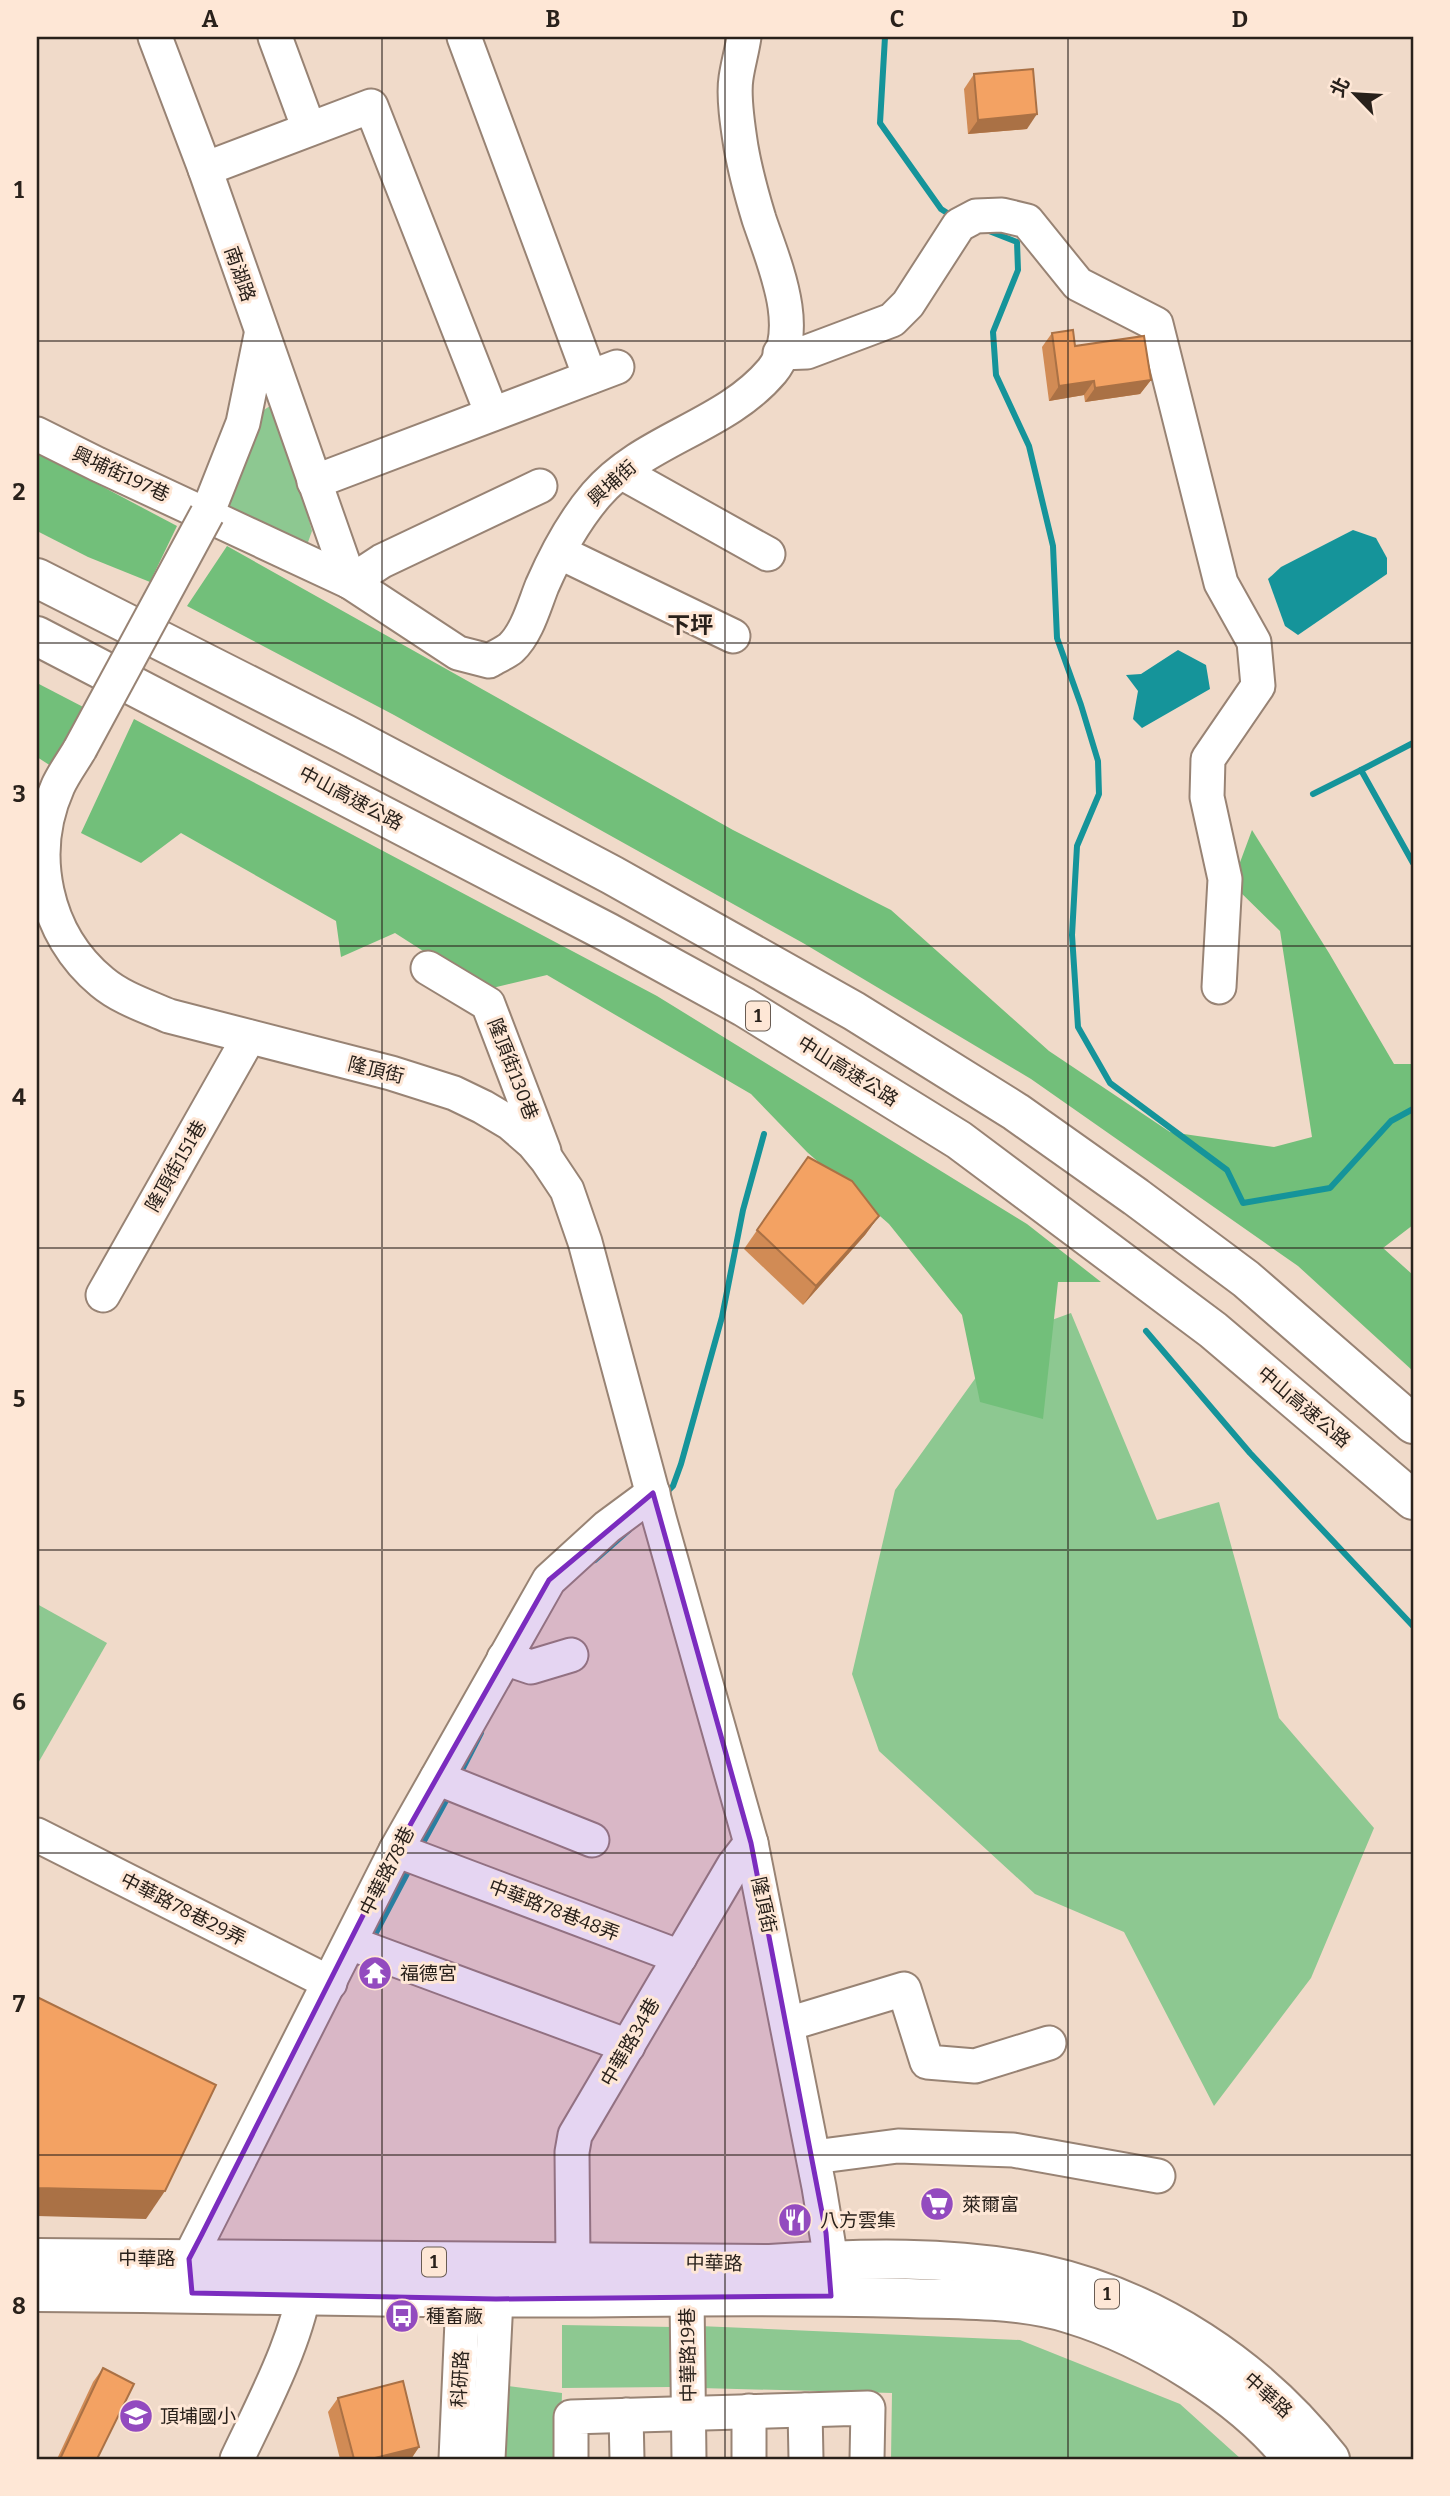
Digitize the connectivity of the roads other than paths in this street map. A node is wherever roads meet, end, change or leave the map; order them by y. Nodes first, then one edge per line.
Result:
1 (155, 37) edge
2 (275, 37) edge
3 (464, 37) edge
4 (744, 37) edge
5 (309, 130) junction
6 (205, 169) junction
7 (261, 335) junction
8 (780, 354) junction
9 (492, 414) junction
10 (37, 434) edge
11 (621, 472) junction
12 (314, 482) junction
13 (540, 486) dead end
14 (207, 514) junction
15 (559, 552) junction
16 (768, 554) dead end
17 (37, 578) edge
18 (349, 582) junction
19 (37, 636) edge
20 (733, 636) dead end
21 (48, 779) edge
22 (428, 968) dead end
23 (1219, 987) dead end
24 (249, 1037) junction
25 (547, 1160) junction
26 (103, 1295) dead end
27 (1413, 1424) edge
28 (1413, 1500) edge
29 (656, 1507) junction
30 (570, 1655) dead end
31 (514, 1662) junction
32 (448, 1782) junction
33 (37, 1835) edge
34 (592, 1840) dead end
35 (751, 1843) junction
36 (396, 1850) junction
37 (350, 1944) junction
38 (680, 1958) junction
39 (330, 1983) junction
40 (788, 2024) junction
41 (1049, 2043) dead end
42 (628, 2046) junction
43 (814, 2157) junction
44 (1158, 2176) dead end
45 (37, 2258) edge
46 (573, 2260) junction
47 (191, 2276) junction
48 (306, 2278) junction
49 (831, 2278) junction
50 (37, 2292) edge
51 (687, 2297) junction
52 (480, 2298) junction
53 (805, 2410) junction
54 (749, 2411) junction
55 (689, 2412) junction
56 (626, 2415) junction
57 (237, 2459) edge
58 (456, 2459) edge
59 (488, 2459) edge
60 (571, 2459) edge
61 (627, 2459) edge
62 (689, 2459) edge
63 (749, 2459) edge
64 (806, 2459) edge
65 (867, 2459) edge
66 (1293, 2459) edge
67 (1330, 2459) edge

1 - 6 street, 南湖路
2 - 5 street
3 - 9 street
4 - 8 street, 興埔街
5 - 6 street
5 - 9 street
6 - 7 street, 南湖路
7 - 12 street, 南湖路
7 - 14 street
8 - 11 street, 興埔街
8 - 23 street
9 - 12 street
10 - 14 street, 興埔街197巷
11 - 15 street, 興埔街
11 - 16 street
12 - 18 street, 南湖路
13 - 18 street
14 - 18 street, 興埔街
14 - 21 street, 隆頂街, bridge
15 - 18 street, 興埔街
15 - 20 street
17 - 27 main road
19 - 28 main road, 中山高速公路 / 1
21 - 24 street, 隆頂街
22 - 25 street, 隆頂街130巷
24 - 25 street, 隆頂街
24 - 26 street, 隆頂街151巷
25 - 29 street, 隆頂街
29 - 31 street, 中華路78巷
29 - 35 street, 隆頂街
30 - 31 street
31 - 32 street, 中華路78巷
32 - 34 street
32 - 36 street, 中華路78巷
33 - 39 street, 中華路78巷29弄
35 - 38 street, 中華路34巷
35 - 40 street, 隆頂街
36 - 37 street, 中華路78巷
36 - 38 street, 中華路78巷48弄
37 - 39 street, 中華路78巷
37 - 42 street
38 - 42 street, 中華路34巷
39 - 47 street, 中華路78巷
40 - 41 street
40 - 43 street, 隆頂街
42 - 46 street, 中華路34巷
43 - 44 street
43 - 49 street, 隆頂街
45 - 47 main road, 中華路 / 1
46 - 48 main road, 中華路 / 1
46 - 49 main road, 中華路 / 1
47 - 48 main road, 中華路 / 1
47 - 50 main road, 中華路 / 1
48 - 52 main road, 中華路 / 1
48 - 57 street
49 - 51 main road, 中華路 / 1
49 - 66 main road, 中華路 / 1
49 - 67 main road, 中華路 / 1
51 - 52 main road, 中華路 / 1
51 - 55 street, 中華路19巷
52 - 58 street, 科研路
52 - 59 street, 科研路
53 - 54 street
53 - 64 street
53 - 65 street
54 - 55 street
54 - 63 street
55 - 56 street
55 - 62 street, 中華路19巷
56 - 60 street
56 - 61 street

